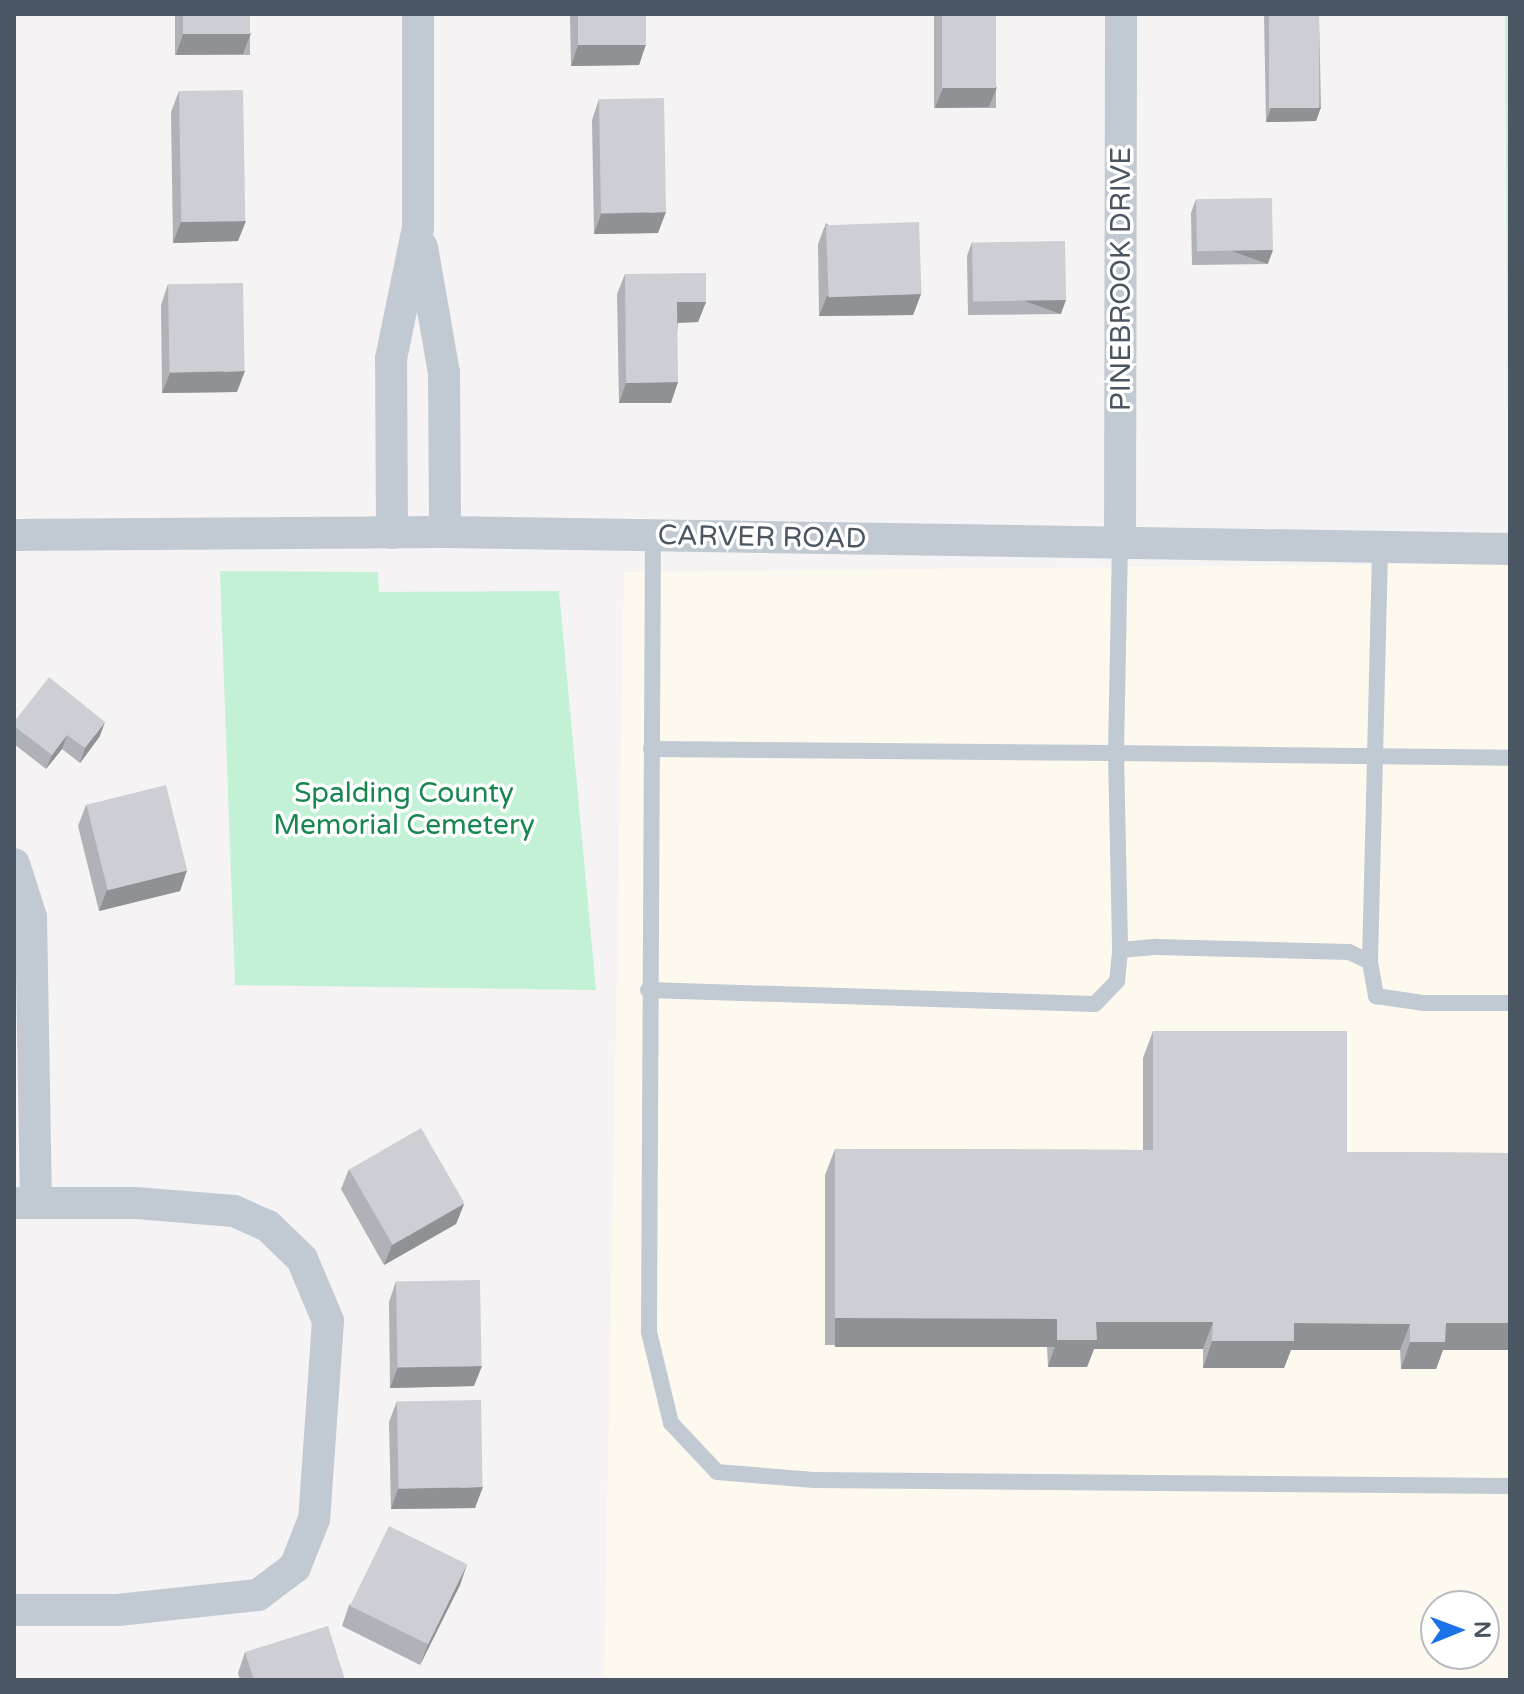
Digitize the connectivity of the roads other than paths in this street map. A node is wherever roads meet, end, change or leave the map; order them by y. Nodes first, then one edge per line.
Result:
1 (418, 14) edge
2 (1121, 14) edge
3 (418, 228) junction
4 (445, 532) junction
5 (392, 533) junction
6 (14, 535) edge
7 (653, 535) junction
8 (1120, 544) junction
9 (1380, 548) junction
10 (1510, 549) edge
11 (651, 749) junction
12 (1116, 753) junction
13 (1378, 756) junction
14 (1510, 758) edge
15 (14, 864) edge
16 (1120, 950) junction
17 (1370, 962) junction
18 (648, 990) junction
19 (1510, 1003) edge
20 (25, 1203) edge
21 (1510, 1486) edge
22 (14, 1610) edge

1 - 3 street
2 - 8 street, PINEBROOK DRIVE
3 - 4 street
3 - 5 street
4 - 5 street, CARVER ROAD
4 - 7 street, CARVER ROAD
5 - 6 street, CARVER ROAD
7 - 8 street, CARVER ROAD
7 - 11 lane
8 - 9 street, CARVER ROAD
8 - 12 lane
9 - 10 street, CARVER ROAD
9 - 13 lane
11 - 12 lane
11 - 18 lane
12 - 13 lane
12 - 16 lane
13 - 14 lane
13 - 17 lane
15 - 20 street
16 - 17 lane
16 - 18 lane
17 - 19 lane
18 - 21 lane
20 - 22 street

